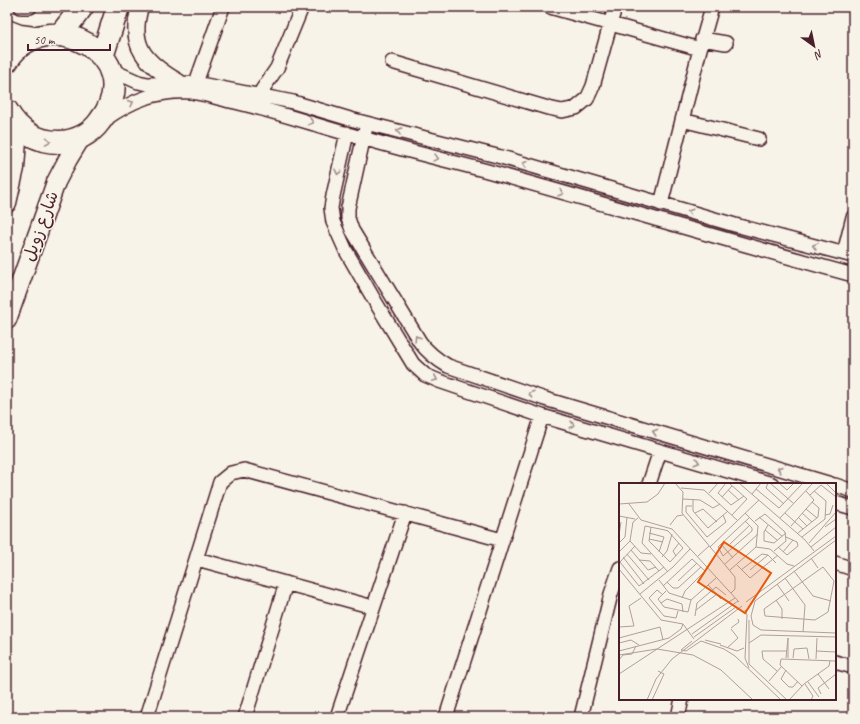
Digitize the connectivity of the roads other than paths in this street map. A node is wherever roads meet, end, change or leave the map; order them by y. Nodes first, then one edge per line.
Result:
1 (20, 7) edge
2 (30, 7) edge
3 (82, 7) edge
4 (118, 7) edge
5 (140, 7) edge
6 (223, 7) edge
7 (302, 7) edge
8 (550, 7) edge
9 (615, 7) edge
10 (712, 7) edge
11 (610, 24) junction
12 (7, 28) edge
13 (64, 30) junction
14 (35, 35) junction
15 (701, 44) junction
16 (726, 44) dead end
17 (106, 60) junction
18 (7, 61) edge
19 (392, 62) dead end
20 (178, 82) junction
21 (194, 88) junction
22 (257, 101) junction
23 (293, 102) junction
24 (289, 116) junction
25 (11, 117) edge
26 (682, 120) junction
27 (367, 123) junction
28 (90, 130) junction
29 (347, 133) junction
30 (363, 139) junction
31 (759, 139) dead end
32 (7, 203) edge
33 (661, 204) junction
34 (853, 217) edge
35 (735, 225) junction
36 (730, 242) junction
37 (848, 255) edge
38 (853, 275) edge
39 (390, 294) junction
40 (376, 303) junction
41 (7, 320) edge
42 (542, 416) junction
43 (660, 451) junction
44 (649, 483) edge
45 (769, 483) edge
46 (827, 483) edge
47 (836, 485) edge
48 (853, 491) edge
49 (836, 502) edge
50 (853, 508) edge
51 (405, 513) junction
52 (502, 540) junction
53 (197, 559) junction
54 (836, 563) edge
55 (853, 569) edge
56 (619, 575) edge
57 (286, 583) junction
58 (616, 595) edge
59 (373, 608) junction
60 (836, 662) edge
61 (853, 668) edge
62 (682, 700) edge
63 (147, 717) edge
64 (245, 717) edge
65 (337, 717) edge
66 (446, 717) edge
67 (581, 717) edge
68 (678, 717) edge

1 - 2 street
3 - 13 highway
4 - 17 highway
5 - 20 street
6 - 21 street
7 - 22 street
8 - 11 street
9 - 11 street
10 - 15 street
11 - 15 street
11 - 19 street
12 - 14 street
13 - 14 highway
13 - 17 highway
14 - 18 highway
15 - 16 street
15 - 26 street
17 - 20 street
17 - 28 highway
20 - 21 street
21 - 22 street
28 -> 21 street
22 - 23 street
22 - 24 street
23 - 24 street
23 - 27 street
24 -> 29 street
25 -> 28 highway
25 - 32 main road
26 - 31 street
26 - 33 street
27 - 30 street
33 -> 27 street
28 - 41 main road, شارع زويل
29 - 30 street
29 -> 40 street
30 -> 36 street
30 - 39 street
35 -> 33 street
34 - 37 street
35 - 36 street
37 -> 35 street
36 - 38 street
39 - 40 street
46 -> 39 street
40 -> 42 street
42 -> 43 street
42 - 52 street
43 - 44 street
43 -> 45 street
47 - 48 street
49 - 50 street
51 - 52 street
51 - 53 street
51 - 59 street
52 - 66 street
53 - 57 street
53 - 63 street
54 - 55 street
56 - 58 street
57 - 59 street
57 - 64 street
58 - 67 street
59 - 65 street
60 - 61 street
62 - 68 street

